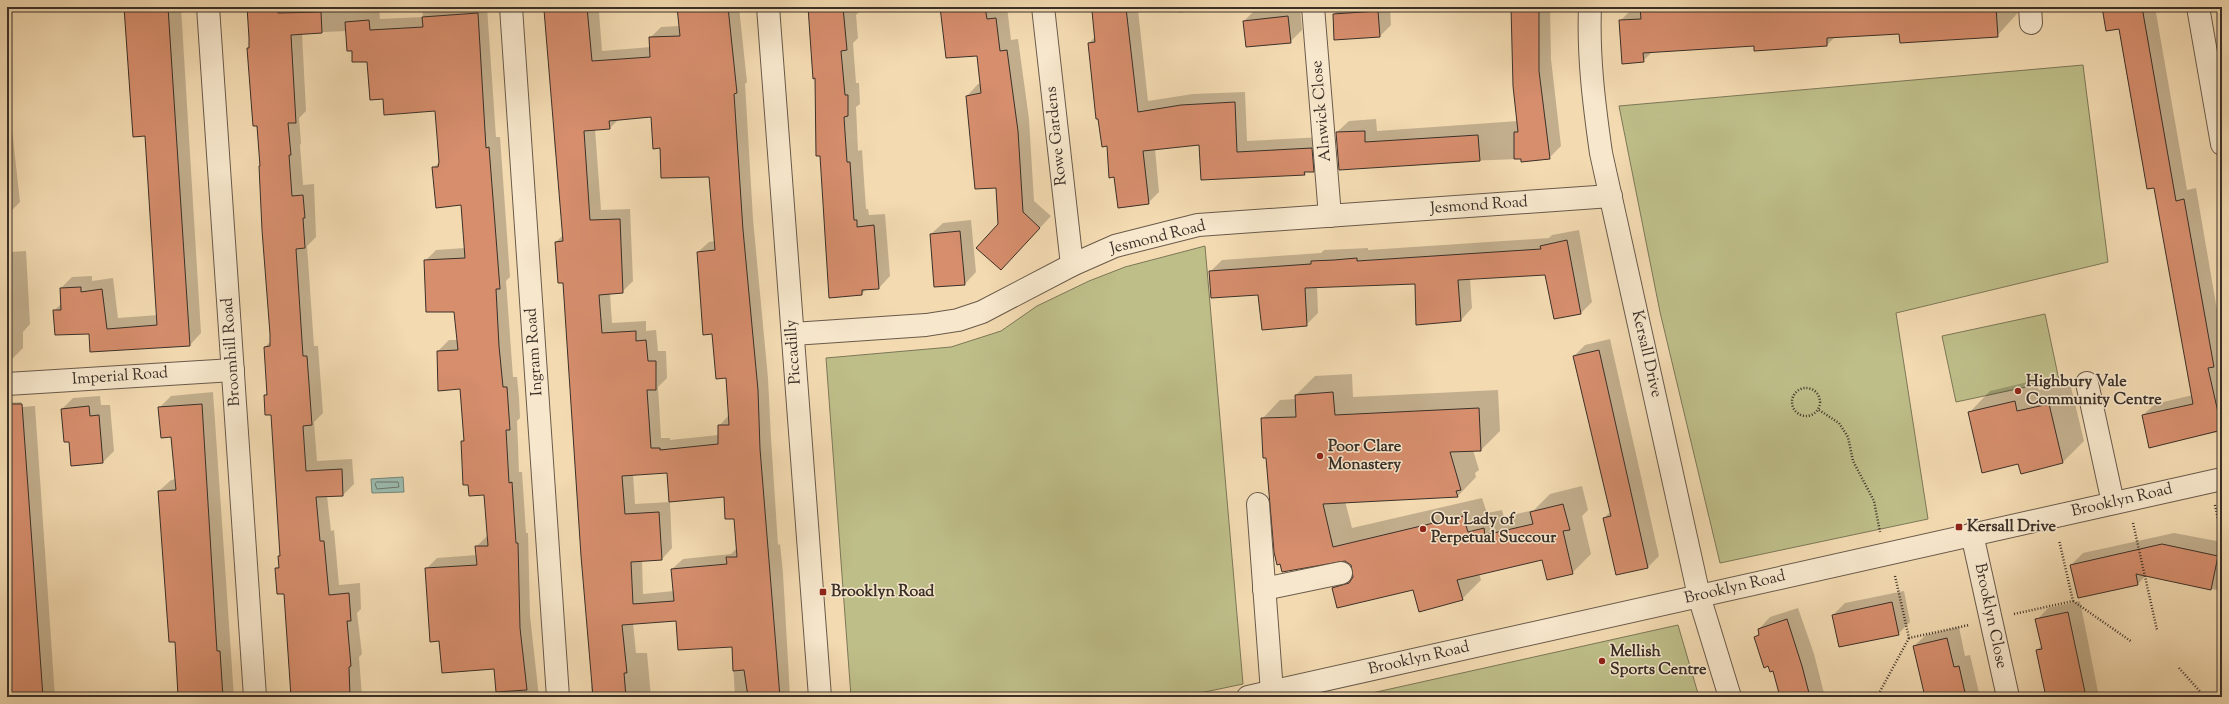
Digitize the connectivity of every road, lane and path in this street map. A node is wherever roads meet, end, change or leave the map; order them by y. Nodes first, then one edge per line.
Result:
1 (208, 7) edge
2 (511, 7) edge
3 (768, 7) edge
4 (1043, 7) edge
5 (1313, 7) edge
6 (1590, 7) edge
7 (2198, 7) edge
8 (2222, 144) edge
9 (1611, 196) junction
10 (1330, 216) junction
11 (1072, 265) junction
12 (793, 334) junction
13 (233, 370) junction
14 (2087, 383) dead end
15 (7, 384) edge
16 (1818, 410) junction
17 (2216, 480) edge
18 (2121, 501) junction
19 (1258, 504) dead end
20 (2054, 516) junction
21 (1972, 534) junction
22 (2222, 538) edge
23 (1890, 553) junction
24 (1341, 573) dead end
25 (1264, 589) junction
26 (1699, 596) junction
27 (2073, 601) junction
28 (1991, 620) junction
29 (2157, 630) dead end
30 (1909, 638) junction
31 (2132, 642) dead end
32 (2179, 668) dead end
33 (1272, 692) junction
34 (255, 697) edge
35 (558, 697) edge
36 (820, 697) edge
37 (1248, 697) edge
38 (1730, 697) edge
39 (1877, 697) edge
40 (2008, 697) edge
41 (2205, 697) edge

1 - 13 street, Broomhill Road
2 - 35 street, Ingram Road
3 - 12 street, Piccadilly
4 - 11 street, Rowe Gardens
5 - 10 street, Alnwick Close
6 - 9 street, Kersall Drive
7 - 8 street
9 - 10 street, Jesmond Road
9 - 26 street, Kersall Drive
10 - 11 street, Jesmond Road
11 - 12 street, Jesmond Road
12 - 36 street, Piccadilly
13 - 15 street, Imperial Road
13 - 34 street, Broomhill Road
14 - 18 street
16 - 16 path
16 - 23 path
17 - 18 street, Brooklyn Road
17 - 22 path
18 - 20 street, Brooklyn Road
18 - 29 path
19 - 25 street
20 - 21 street, Brooklyn Road
20 - 27 path
21 - 23 street, Brooklyn Road
21 - 28 street, Brooklyn Close
23 - 26 street, Brooklyn Road
23 - 30 path
24 - 25 street
25 - 33 street
26 - 33 street, Brooklyn Road
26 - 38 street, Kersall Drive
27 - 28 path
27 - 31 path
28 - 30 path
28 - 40 street, Brooklyn Close
30 - 39 path
32 - 41 path
33 - 37 street, Brooklyn Road

